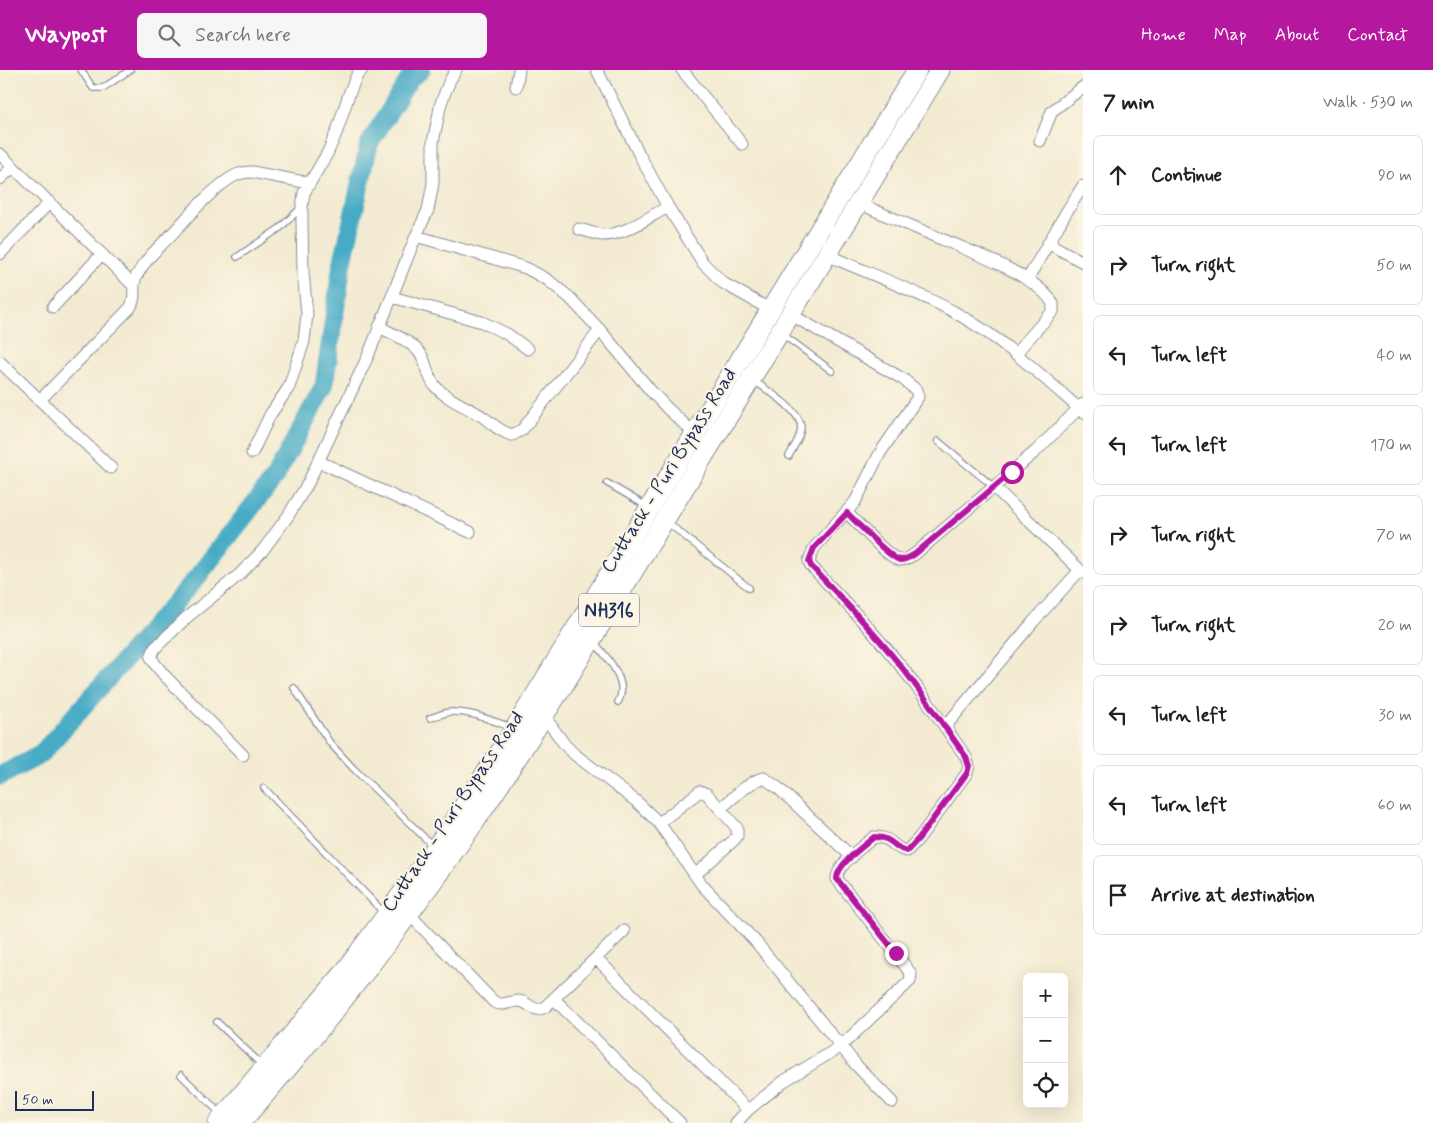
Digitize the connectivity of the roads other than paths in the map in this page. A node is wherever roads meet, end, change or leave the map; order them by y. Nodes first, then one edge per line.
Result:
1 (81, 70) edge
2 (130, 70) edge
3 (362, 70) edge
4 (456, 70) edge
5 (519, 70) edge
6 (597, 70) edge
7 (682, 70) edge
8 (917, 70) edge
9 (940, 70) edge
10 (1083, 86) edge
11 (516, 87) dead end
12 (1040, 141) dead end
13 (742, 144) dead end
14 (0, 154) edge
15 (13, 167) junction
16 (0, 179) edge
17 (309, 184) junction
18 (1083, 186) edge
19 (50, 203) junction
20 (858, 203) junction
21 (302, 207) junction
22 (668, 207) junction
23 (579, 229) dead end
24 (416, 236) junction
25 (1048, 244) junction
26 (0, 254) edge
27 (102, 254) junction
28 (827, 255) junction
29 (237, 257) dead end
30 (1083, 262) edge
31 (1027, 280) junction
32 (133, 285) junction
33 (392, 297) junction
34 (54, 307) dead end
35 (771, 310) junction
36 (790, 314) junction
37 (380, 327) junction
38 (600, 330) junction
39 (780, 331) junction
40 (528, 349) dead end
41 (1015, 354) junction
42 (0, 362) edge
43 (832, 371) dead end
44 (750, 379) junction
45 (40, 400) junction
46 (1082, 408) edge
47 (694, 433) junction
48 (938, 441) dead end
49 (252, 453) dead end
50 (789, 456) dead end
51 (318, 460) junction
52 (111, 468) dead end
53 (607, 483) dead end
54 (994, 487) junction
55 (847, 513) junction
56 (657, 514) junction
57 (470, 532) dead end
58 (1081, 572) edge
59 (749, 588) dead end
60 (591, 639) junction
61 (294, 688) dead end
62 (618, 702) dead end
63 (544, 716) junction
64 (430, 718) dead end
65 (945, 727) junction
66 (515, 728) junction
67 (243, 755) dead end
68 (264, 788) dead end
69 (720, 809) junction
70 (659, 823) junction
71 (435, 849) junction
72 (852, 857) junction
73 (695, 875) junction
74 (410, 914) junction
75 (386, 915) junction
76 (624, 931) dead end
77 (596, 958) junction
78 (554, 999) junction
79 (217, 1022) dead end
80 (840, 1047) junction
81 (265, 1068) junction
82 (180, 1075) dead end
83 (892, 1102) dead end
84 (748, 1110) junction
85 (228, 1121) edge
86 (680, 1123) edge
87 (736, 1123) edge

1 - 2 lane
3 - 17 street
4 - 24 street
5 - 11 street
6 - 22 street
7 - 13 street
8 - 35 highway, Cuttack - Puri Bypass Road / NH316
9 - 20 highway, Cuttack - Puri Bypass Road / NH316
10 - 12 street
14 - 15 street
15 - 16 street
15 - 19 street
17 - 21 street
17 - 32 street
18 - 25 street
19 - 26 street
19 - 27 street
20 - 28 highway, Cuttack - Puri Bypass Road / NH316
20 - 31 street
21 - 29 lane
21 - 49 street
22 - 23 street
22 - 35 street
24 - 33 street
24 - 38 street
25 - 30 street
25 - 31 street
27 - 32 street
27 - 34 street
28 - 36 highway, Cuttack - Puri Bypass Road / NH316
28 - 41 street
31 - 41 street
32 - 45 street
33 - 37 street
33 - 40 street
35 - 47 highway, Cuttack - Puri Bypass Road / NH316
36 - 39 highway, Cuttack - Puri Bypass Road / NH316
36 - 55 street
37 - 38 street
37 - 51 street
38 - 47 street
39 - 43 lane
39 - 44 highway, Cuttack - Puri Bypass Road / NH316
41 - 46 street
42 - 45 street
44 - 50 lane
44 - 56 highway, Cuttack - Puri Bypass Road / NH316
45 - 52 street
46 - 54 street
47 - 56 highway, Cuttack - Puri Bypass Road / NH316
48 - 54 lane
51 - 57 street
51 - 67 street
53 - 56 lane
54 - 55 street
54 - 58 street
55 - 65 street
56 - 59 lane
56 - 60 highway, Cuttack - Puri Bypass Road / NH316
56 - 66 highway, Cuttack - Puri Bypass Road / NH316
58 - 65 street
60 - 62 lane
60 - 63 highway, Cuttack - Puri Bypass Road / NH316
61 - 71 lane
63 - 70 street
63 - 74 highway, Cuttack - Puri Bypass Road / NH316
64 - 66 lane
65 - 72 street
66 - 71 highway, Cuttack - Puri Bypass Road / NH316
68 - 75 lane
69 - 70 street
69 - 72 street
69 - 73 street
70 - 73 street
71 - 75 highway, Cuttack - Puri Bypass Road / NH316
72 - 80 street
73 - 80 street
74 - 78 street
74 - 85 highway, Cuttack - Puri Bypass Road / NH316
75 - 81 highway, Cuttack - Puri Bypass Road / NH316
76 - 77 street
77 - 78 street
77 - 84 street
78 - 86 street
79 - 81 lane
80 - 83 street
80 - 84 street
81 - 85 highway, Cuttack - Puri Bypass Road / NH316
82 - 85 lane
84 - 87 street

